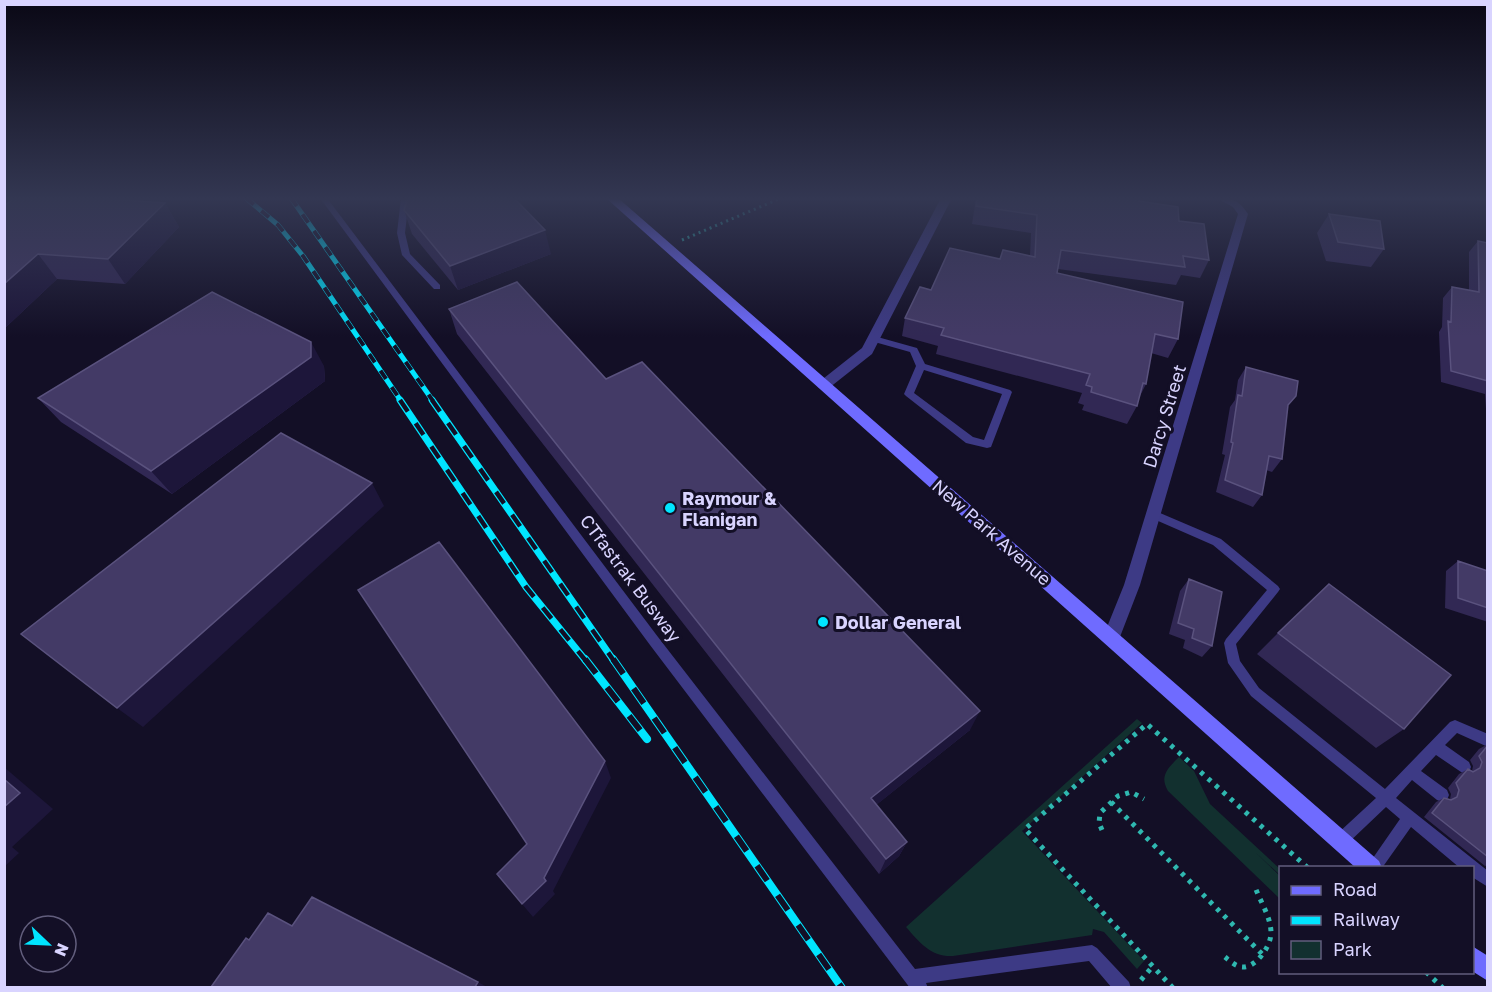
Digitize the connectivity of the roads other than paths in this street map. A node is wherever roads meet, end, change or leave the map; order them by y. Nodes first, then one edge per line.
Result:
1 (358, 244) edge
2 (404, 244) edge
3 (664, 244) edge
4 (923, 244) edge
5 (1234, 244) edge
6 (437, 287) dead end
7 (874, 339) junction
8 (921, 366) junction
9 (824, 385) junction
10 (1153, 514) junction
11 (1112, 637) junction
12 (1488, 741) edge
13 (1435, 746) junction
14 (1464, 767) dead end
15 (1411, 771) junction
16 (1442, 795) dead end
17 (1386, 798) junction
18 (1410, 817) junction
19 (1341, 840) junction
20 (1371, 866) edge
21 (1373, 866) edge
22 (1470, 866) edge
23 (1474, 870) edge
24 (1488, 880) edge
25 (1474, 958) edge
26 (1488, 970) edge
27 (916, 982) edge
28 (1123, 987) edge

1 - 27 lane, CTfastrak Busway
2 - 6 lane
3 - 9 main road, New Park Avenue
4 - 7 street
5 - 10 street, Darcy Street
7 - 8 lane
7 - 9 street
8 - 8 lane
9 - 11 main road, New Park Avenue
10 - 11 street, Darcy Street
10 - 17 lane
11 - 19 main road, New Park Avenue
12 - 13 lane
13 - 14 lane
13 - 15 lane
15 - 16 lane
15 - 17 lane
17 - 18 lane
17 - 19 lane
18 - 21 lane
18 - 22 lane
19 - 20 main road, New Park Avenue
23 - 24 lane
25 - 26 main road
27 - 28 lane, CTfastrak Busway

